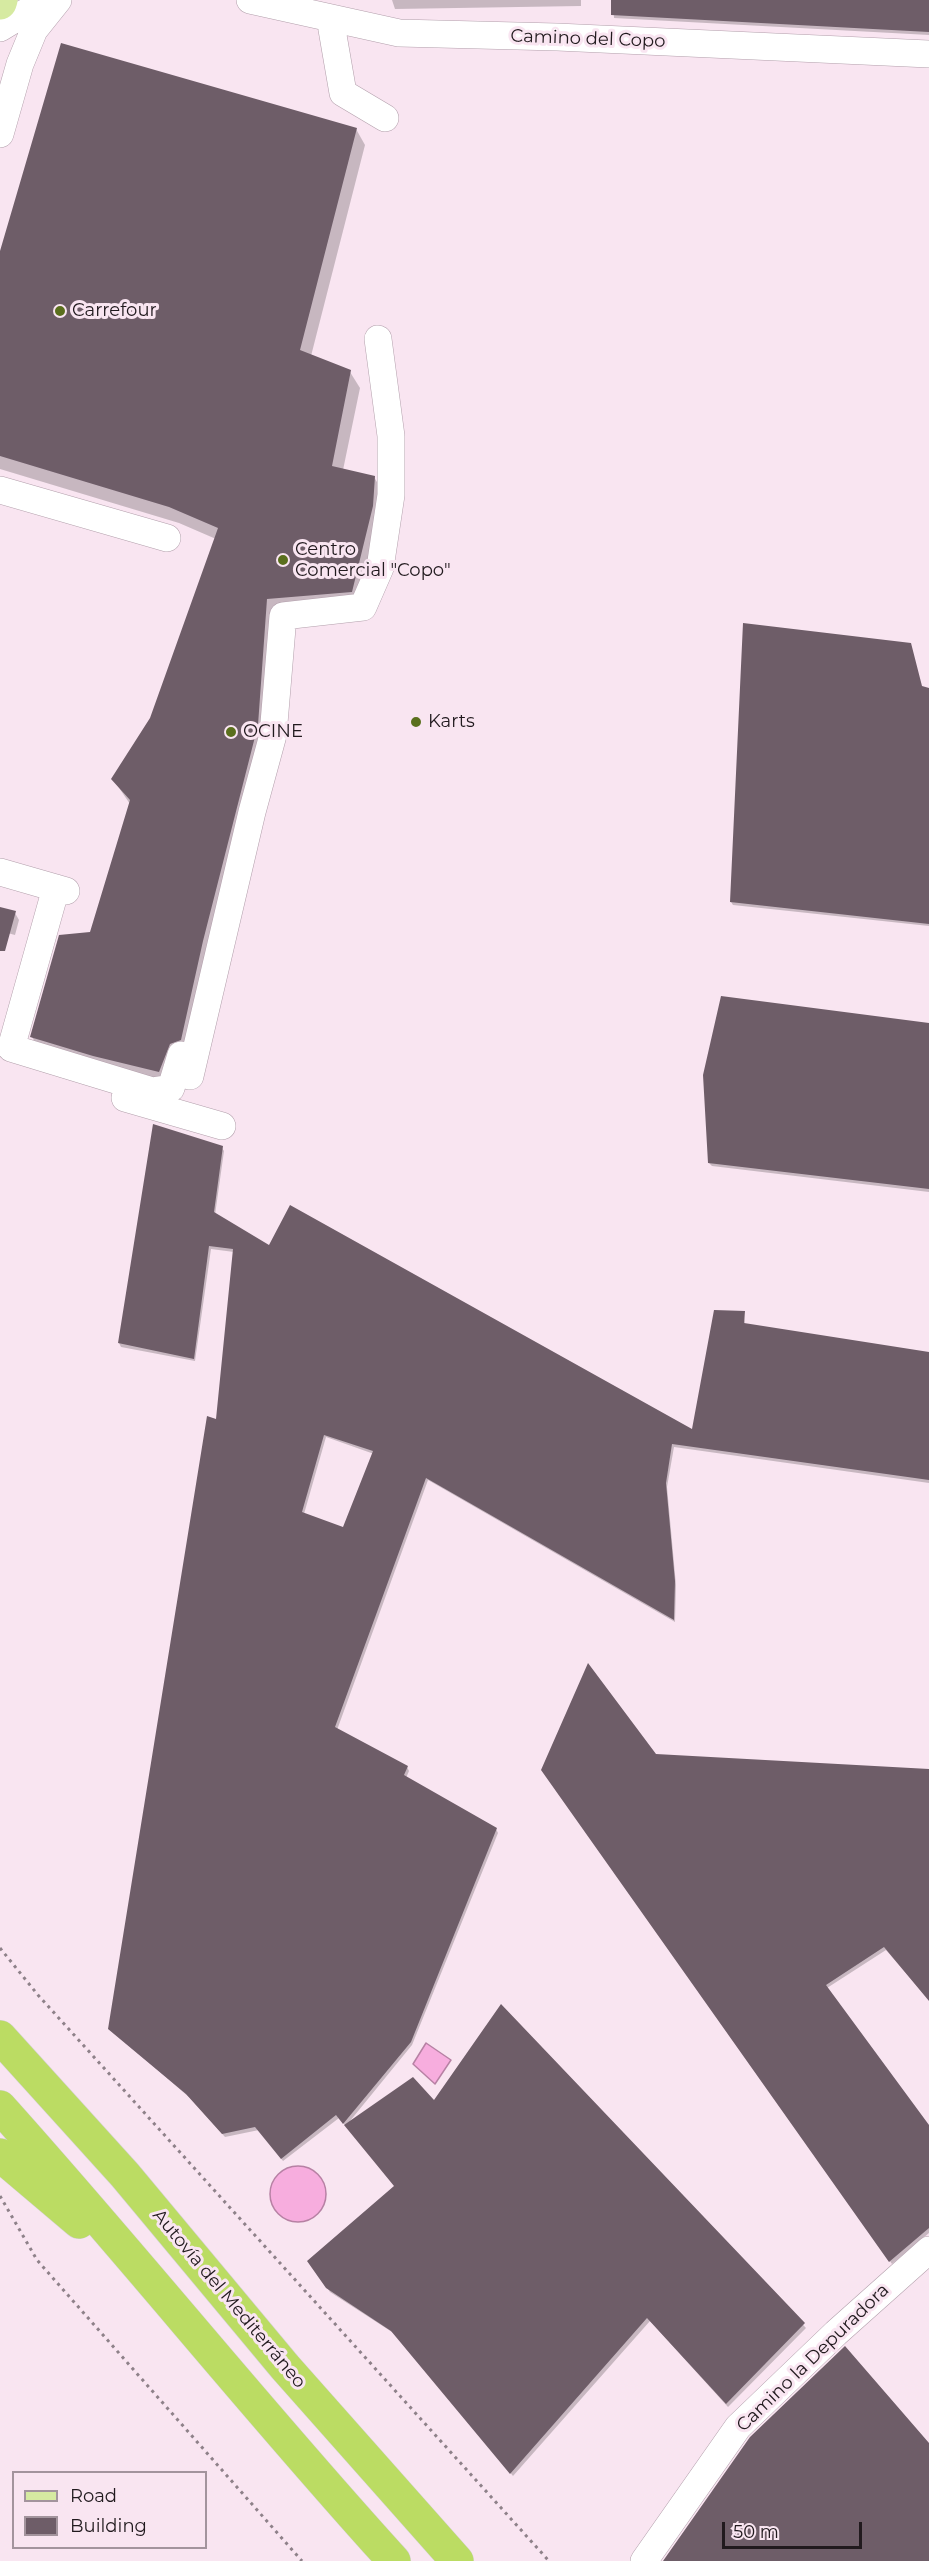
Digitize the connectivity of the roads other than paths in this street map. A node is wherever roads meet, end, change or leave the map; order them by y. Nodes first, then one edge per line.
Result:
1 (46, 0) edge
2 (58, 0) edge
3 (250, 0) edge
4 (4, 12) edge
5 (330, 18) junction
6 (929, 54) edge
7 (385, 118) dead end
8 (0, 135) edge
9 (378, 339) dead end
10 (0, 490) edge
11 (167, 538) dead end
12 (0, 872) edge
13 (230, 908) junction
14 (0, 1063) edge
15 (180, 1073) dead end
16 (222, 1126) dead end
17 (0, 2013) edge
18 (0, 2037) edge
19 (0, 2108) edge
20 (0, 2155) edge
21 (124, 2175) junction
22 (929, 2250) edge
23 (249, 2397) junction
24 (394, 2561) edge
25 (457, 2561) edge
26 (644, 2561) edge

1 - 4 street
2 - 8 street
3 - 5 street, Camino del Copo
5 - 6 street, Camino del Copo
5 - 7 street
9 - 13 street
10 - 11 street
12 - 13 street
13 - 15 street
14 - 16 street
17 - 21 highway
18 - 21 highway, Autovía del Mediterráneo
19 - 23 highway
20 - 23 highway
21 - 25 highway, Autovía del Mediterráneo
22 - 26 street, Camino la Depuradora
23 - 24 highway

